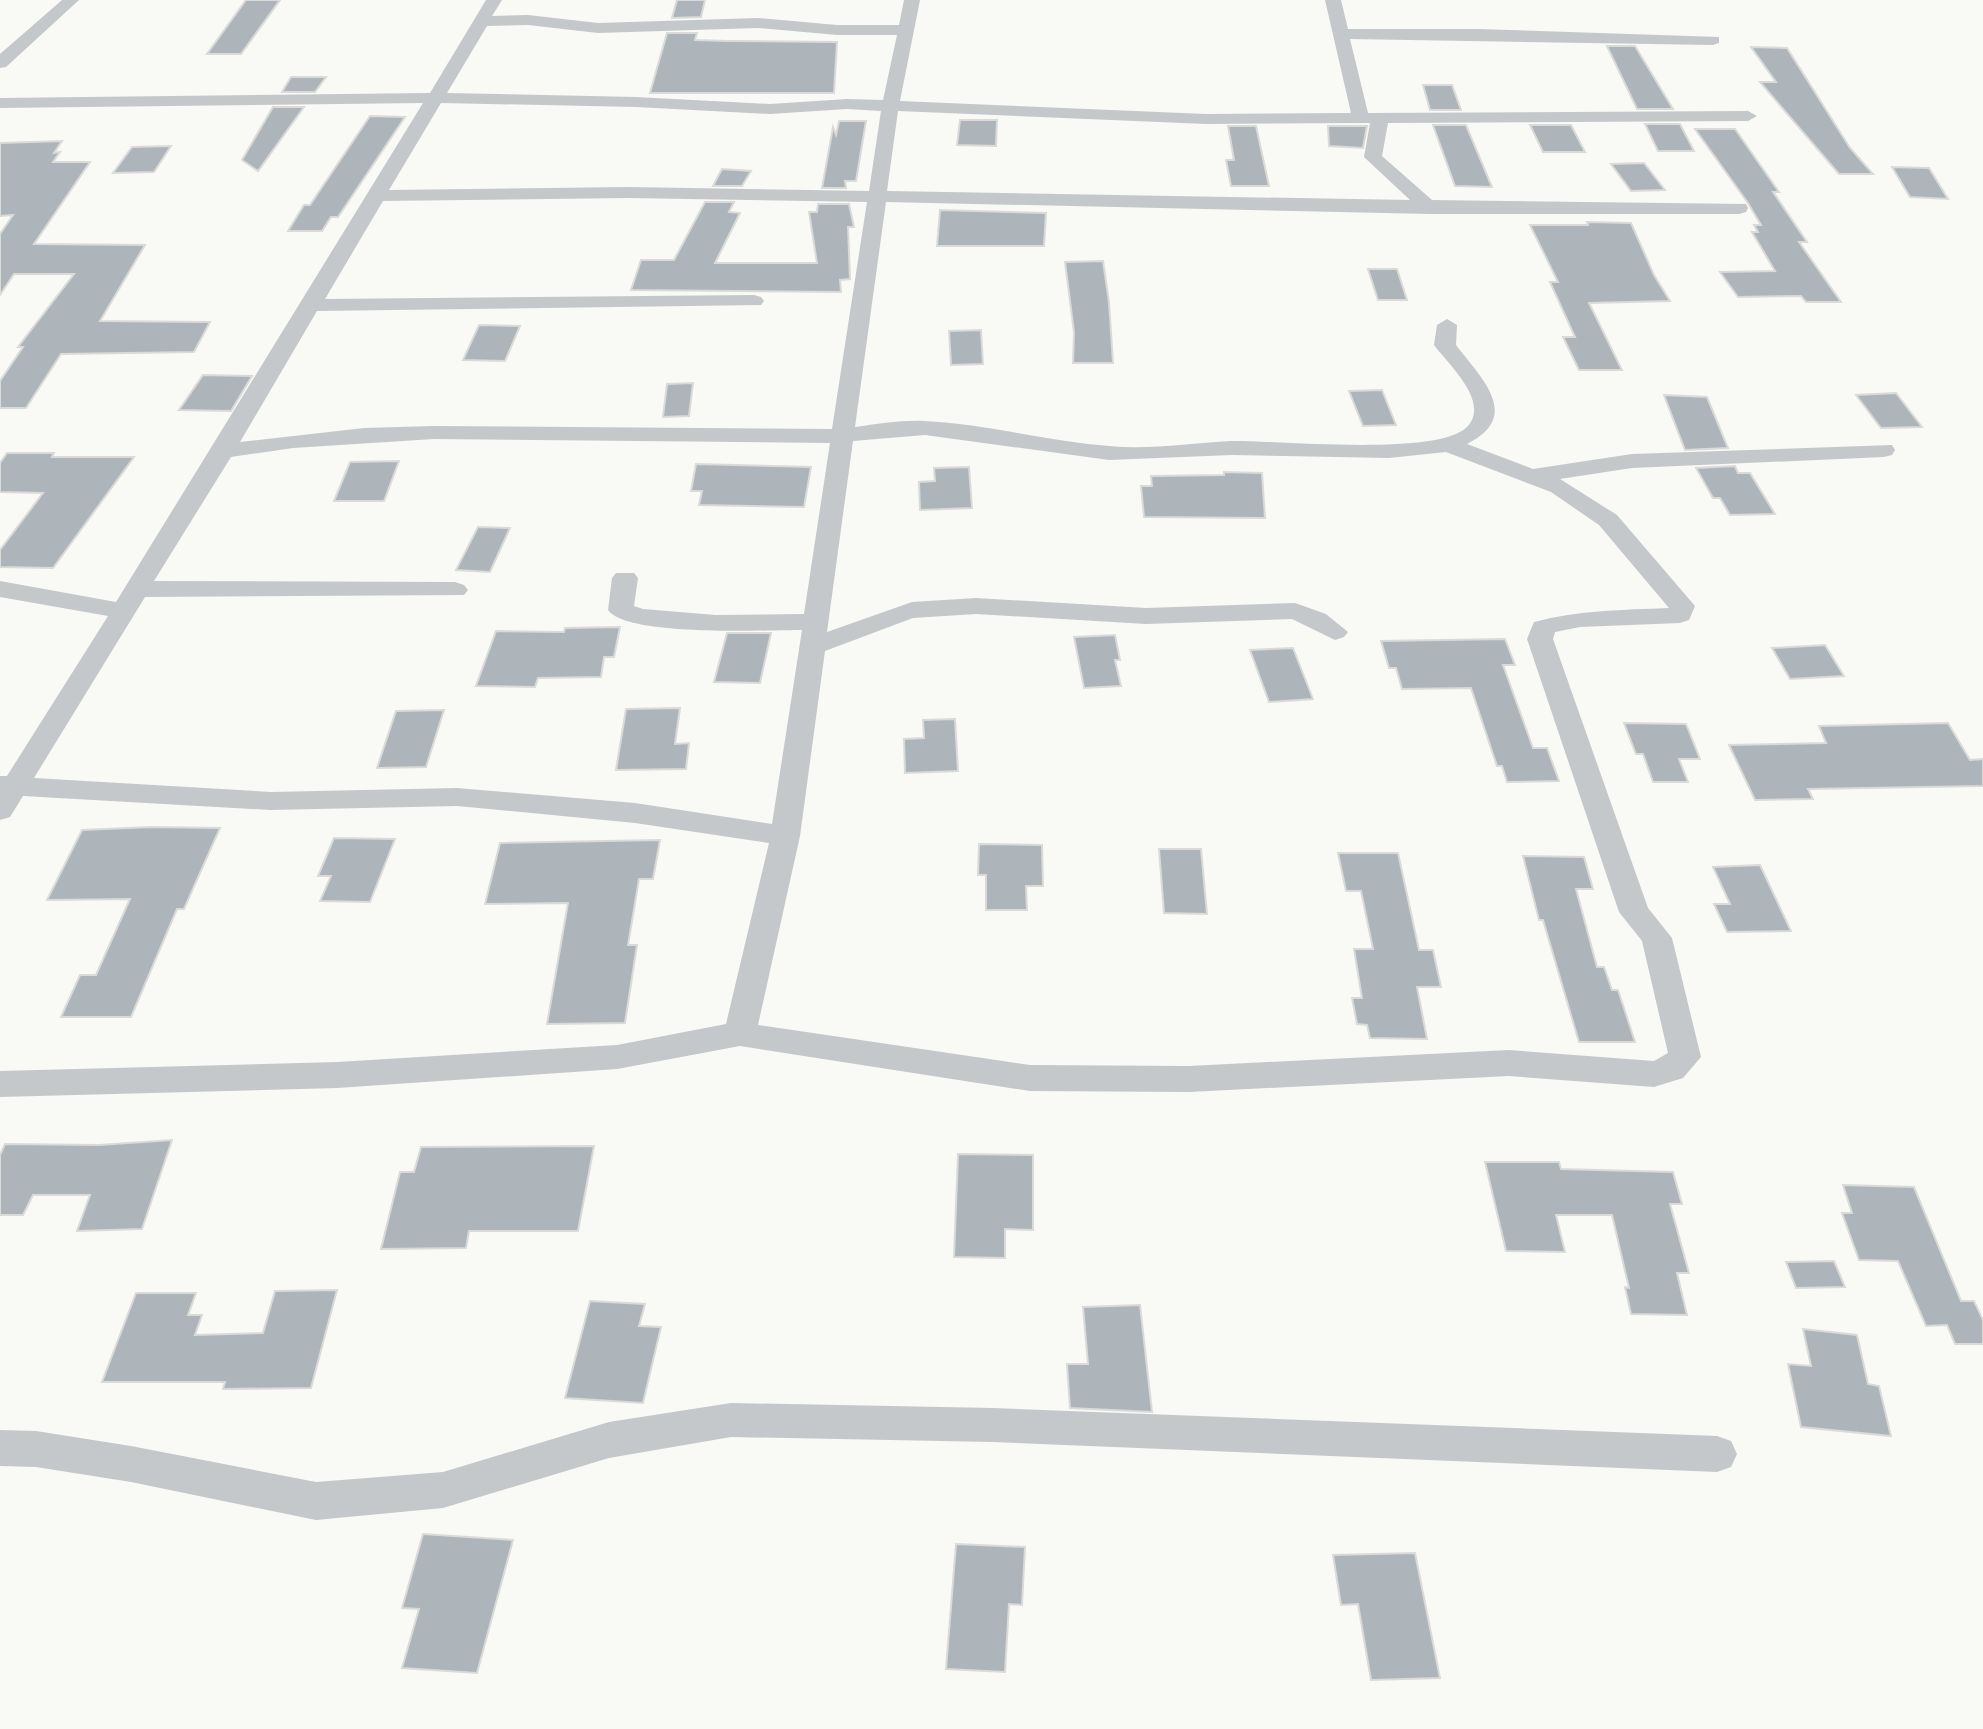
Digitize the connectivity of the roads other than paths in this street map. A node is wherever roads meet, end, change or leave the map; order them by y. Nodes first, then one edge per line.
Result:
1 (71, 0) edge
2 (494, 0) edge
3 (912, 0) edge
4 (1333, 0) edge
5 (482, 21) junction
6 (906, 30) junction
7 (1341, 34) junction
8 (1713, 40) dead end
9 (0, 63) edge
10 (433, 98) junction
11 (0, 103) edge
12 (890, 107) junction
13 (1748, 116) dead end
14 (1361, 118) junction
15 (1380, 118) junction
16 (377, 195) junction
17 (878, 198) junction
18 (1430, 208) junction
19 (1740, 208) dead end
20 (754, 301) dead end
21 (309, 305) junction
22 (1447, 325) dead end
23 (842, 437) junction
24 (1448, 445) junction
25 (1884, 450) dead end
26 (223, 451) junction
27 (1533, 476) junction
28 (625, 578) dead end
29 (0, 589) edge
30 (137, 589) junction
31 (455, 590) dead end
32 (123, 611) junction
33 (1335, 632) dead end
34 (814, 635) junction
35 (5, 794) edge
36 (785, 836) junction
37 (740, 1034) junction
38 (0, 1084) edge
39 (0, 1448) edge
40 (1717, 1454) dead end

1 - 9 street
2 - 5 street
3 - 6 street
4 - 7 street
5 - 6 street
5 - 10 street
6 - 12 street
7 - 8 street
7 - 14 street
10 - 11 street
10 - 12 street
10 - 16 street
12 - 14 street
12 - 17 street
13 - 15 street
14 - 15 street
15 - 18 street
16 - 17 street
16 - 21 street
17 - 18 street
17 - 23 street
18 - 19 street
20 - 21 street
21 - 26 street
22 - 24 street
23 - 24 street
23 - 26 street
23 - 34 street
24 - 27 street
25 - 27 street
26 - 30 street
27 - 37 street
28 - 34 street
29 - 32 street
30 - 31 street
30 - 32 street
32 - 35 street
33 - 34 street
34 - 36 street
35 - 36 street
36 - 37 street
37 - 38 street
39 - 40 street

